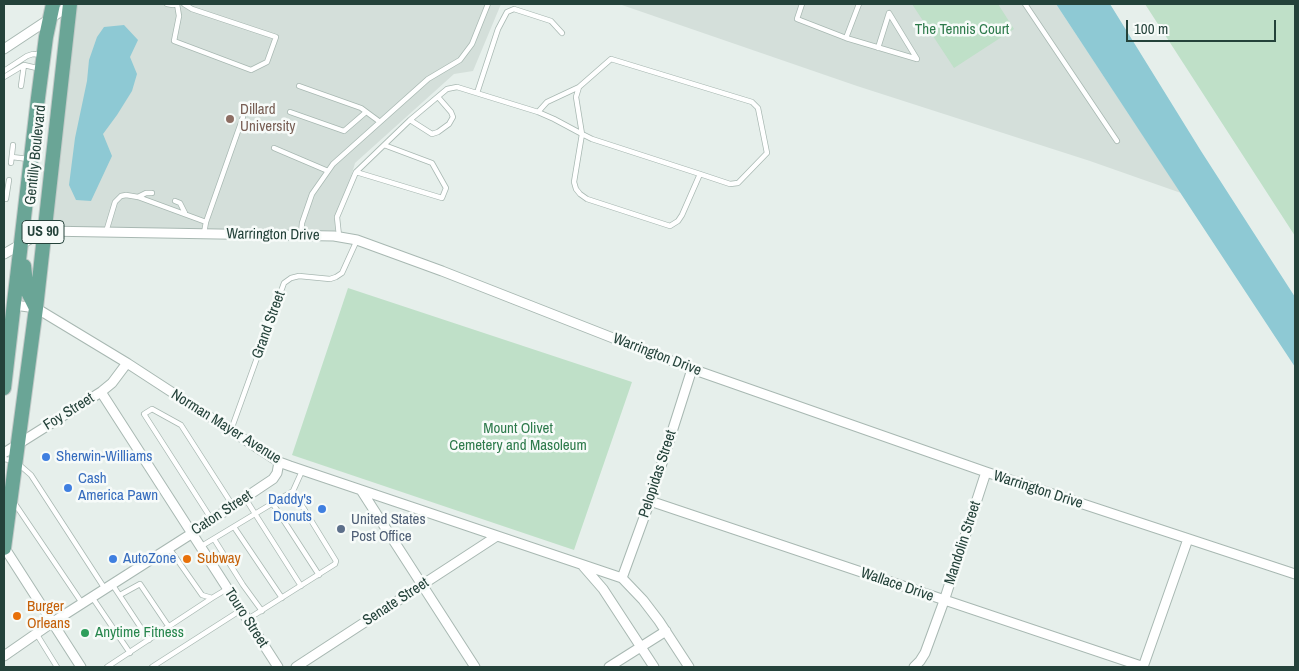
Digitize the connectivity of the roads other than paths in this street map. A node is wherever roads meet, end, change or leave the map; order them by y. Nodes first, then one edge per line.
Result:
1 (53, 4) edge
2 (167, 4) edge
3 (177, 4) edge
4 (184, 4) edge
5 (488, 4) edge
6 (802, 4) edge
7 (859, 4) edge
8 (1025, 4) edge
9 (68, 5) edge
10 (50, 19) junction
11 (562, 33) dead end
12 (846, 38) junction
13 (878, 48) junction
14 (4, 49) edge
15 (43, 62) junction
16 (24, 65) junction
17 (4, 70) edge
18 (4, 77) edge
19 (20, 86) dead end
20 (299, 86) dead end
21 (580, 87) junction
22 (477, 93) junction
23 (438, 97) junction
24 (290, 112) dead end
25 (366, 112) junction
26 (538, 112) junction
27 (243, 117) dead end
28 (410, 120) junction
29 (380, 122) junction
30 (582, 134) junction
31 (1117, 141) dead end
32 (13, 144) dead end
33 (384, 145) junction
34 (274, 148) dead end
35 (12, 157) junction
36 (31, 159) junction
37 (11, 163) dead end
38 (328, 171) junction
39 (356, 172) junction
40 (700, 174) junction
41 (9, 180) dead end
42 (152, 192) dead end
43 (138, 197) junction
44 (4, 199) edge
45 (176, 201) dead end
46 (185, 214) junction
47 (206, 222) junction
48 (44, 230) junction
49 (106, 232) junction
50 (204, 233) junction
51 (301, 235) junction
52 (339, 236) junction
53 (357, 240) junction
54 (22, 243) junction
55 (5, 249) edge
56 (14, 305) junction
57 (36, 308) junction
58 (127, 363) junction
59 (692, 369) junction
60 (4, 388) edge
61 (101, 392) junction
62 (231, 430) junction
63 (17, 445) junction
64 (7, 458) edge
65 (280, 462) junction
66 (302, 471) junction
67 (986, 472) junction
68 (361, 490) junction
69 (293, 492) junction
70 (10, 496) junction
71 (245, 498) junction
72 (650, 501) junction
73 (273, 504) junction
74 (233, 506) junction
75 (255, 514) junction
76 (212, 520) junction
77 (234, 527) junction
78 (191, 534) junction
79 (497, 536) junction
80 (214, 539) junction
81 (1188, 539) junction
82 (200, 547) junction
83 (4, 548) edge
84 (169, 548) junction
85 (583, 566) junction
86 (1295, 574) edge
87 (319, 575) junction
88 (622, 578) junction
89 (422, 585) junction
90 (109, 586) junction
91 (300, 586) junction
92 (227, 589) junction
93 (120, 596) junction
94 (92, 597) junction
95 (212, 598) junction
96 (282, 598) junction
97 (944, 601) junction
98 (82, 603) junction
99 (240, 610) junction
100 (262, 611) junction
101 (247, 620) junction
102 (53, 622) junction
103 (170, 626) junction
104 (666, 631) junction
105 (36, 633) junction
106 (149, 640) junction
107 (641, 647) junction
108 (130, 652) junction
109 (4, 656) edge
110 (57, 667) edge
111 (81, 667) edge
112 (107, 667) edge
113 (152, 667) edge
114 (278, 667) edge
115 (296, 667) edge
116 (475, 667) edge
117 (609, 667) edge
118 (654, 667) edge
119 (688, 667) edge
120 (914, 667) edge
121 (1143, 667) edge

1 - 10 main road, Gentilly Boulevard / US 90
2 - 3 lane
3 - 4 lane
5 - 29 lane
6 - 12 lane
7 - 12 lane
8 - 31 lane
9 - 10 street
9 - 48 main road, Gentilly Boulevard / US 90
10 - 14 street
10 - 15 main road, Gentilly Boulevard / US 90
11 - 22 lane
12 - 13 lane
13 - 13 lane
15 - 16 lane
15 - 17 lane
15 - 36 main road, Gentilly Boulevard / US 90
16 - 18 lane
16 - 19 lane
20 - 25 lane
21 - 26 lane
21 - 30 lane
21 - 40 lane
22 - 23 lane
22 - 26 lane
23 - 28 lane
23 - 28 lane
24 - 25 lane
25 - 29 lane
26 - 30 lane
27 - 47 lane
28 - 33 lane
29 - 38 lane
30 - 40 lane
30 - 40 lane
32 - 35 lane
33 - 39 lane
33 - 39 lane
34 - 38 lane
35 - 36 lane
35 - 37 lane
36 - 54 main road, Gentilly Boulevard / US 90
38 - 51 lane
39 - 52 lane
41 - 44 lane
42 - 43 lane
43 - 46 lane
43 - 49 lane
45 - 46 lane
46 - 47 lane
47 - 50 lane
48 - 49 street, Warrington Drive
48 - 54 street
48 - 57 main road, Gentilly Boulevard / US 90
49 - 50 street, Warrington Drive
50 - 51 street, Warrington Drive
51 - 52 street, Warrington Drive
52 - 53 street, Warrington Drive
53 - 59 street, Warrington Drive
53 - 62 lane, Grand Street
54 - 55 street
54 - 56 main road, Gentilly Boulevard / US 90
54 - 57 main road
56 - 57 street, Norman Mayer Avenue
56 - 60 main road, Gentilly Boulevard / US 90
57 - 58 street, Norman Mayer Avenue
57 - 63 main road, Gentilly Boulevard / US 90
58 - 61 street, Foy Street
58 - 62 street, Norman Mayer Avenue
59 - 67 street, Warrington Drive
59 - 72 street, Pelopidas Street
61 - 63 street, Foy Street
61 - 78 street, Touro Street
62 - 65 street, Norman Mayer Avenue
63 - 64 main road, Gentilly Boulevard / US 90
64 - 70 main road, Gentilly Boulevard / US 90
64 - 90 lane
65 - 66 street, Norman Mayer Avenue
65 - 71 street, Caton Street
66 - 68 street, Norman Mayer Avenue
66 - 69 lane
67 - 81 street, Warrington Drive
67 - 97 street, Mandolin Street
68 - 79 street, Norman Mayer Avenue
68 - 89 street
69 - 73 lane
69 - 87 lane
70 - 83 main road, Gentilly Boulevard / US 90
70 - 98 lane
71 - 74 street, Caton Street
71 - 75 lane
72 - 88 street, Pelopidas Street
72 - 97 street, Wallace Drive
73 - 75 lane
73 - 87 lane
74 - 76 street, Caton Street
74 - 76 lane
75 - 77 lane
75 - 91 lane
76 - 78 street, Caton Street
77 - 80 lane
77 - 96 lane
78 - 82 street, Touro Street
78 - 84 street, Caton Street
79 - 85 street, Norman Mayer Avenue
79 - 89 street, Senate Street
80 - 82 lane
80 - 100 lane
81 - 86 street, Warrington Drive
81 - 121 street
82 - 92 street, Touro Street
83 - 102 street
84 - 90 street, Caton Street
84 - 95 lane
85 - 88 street, Norman Mayer Avenue
85 - 107 street
87 - 91 lane
88 - 104 street
89 - 115 street, Senate Street
89 - 116 street
90 - 93 lane
90 - 94 street, Caton Street
91 - 96 lane
92 - 95 lane
92 - 99 street, Touro Street
93 - 103 lane
93 - 106 lane
94 - 98 street, Caton Street
94 - 108 lane
95 - 103 lane
96 - 100 lane
97 - 120 street, Mandolin Street
97 - 121 street, Wallace Drive
98 - 102 street, Caton Street
99 - 101 street, Touro Street
99 - 113 lane
100 - 101 lane
101 - 114 street, Touro Street
102 - 105 street, Caton Street
102 - 111 street
103 - 106 lane
104 - 107 street
104 - 119 street
105 - 109 street, Caton Street
105 - 110 lane
106 - 108 lane
107 - 117 street
107 - 118 street
108 - 112 lane

